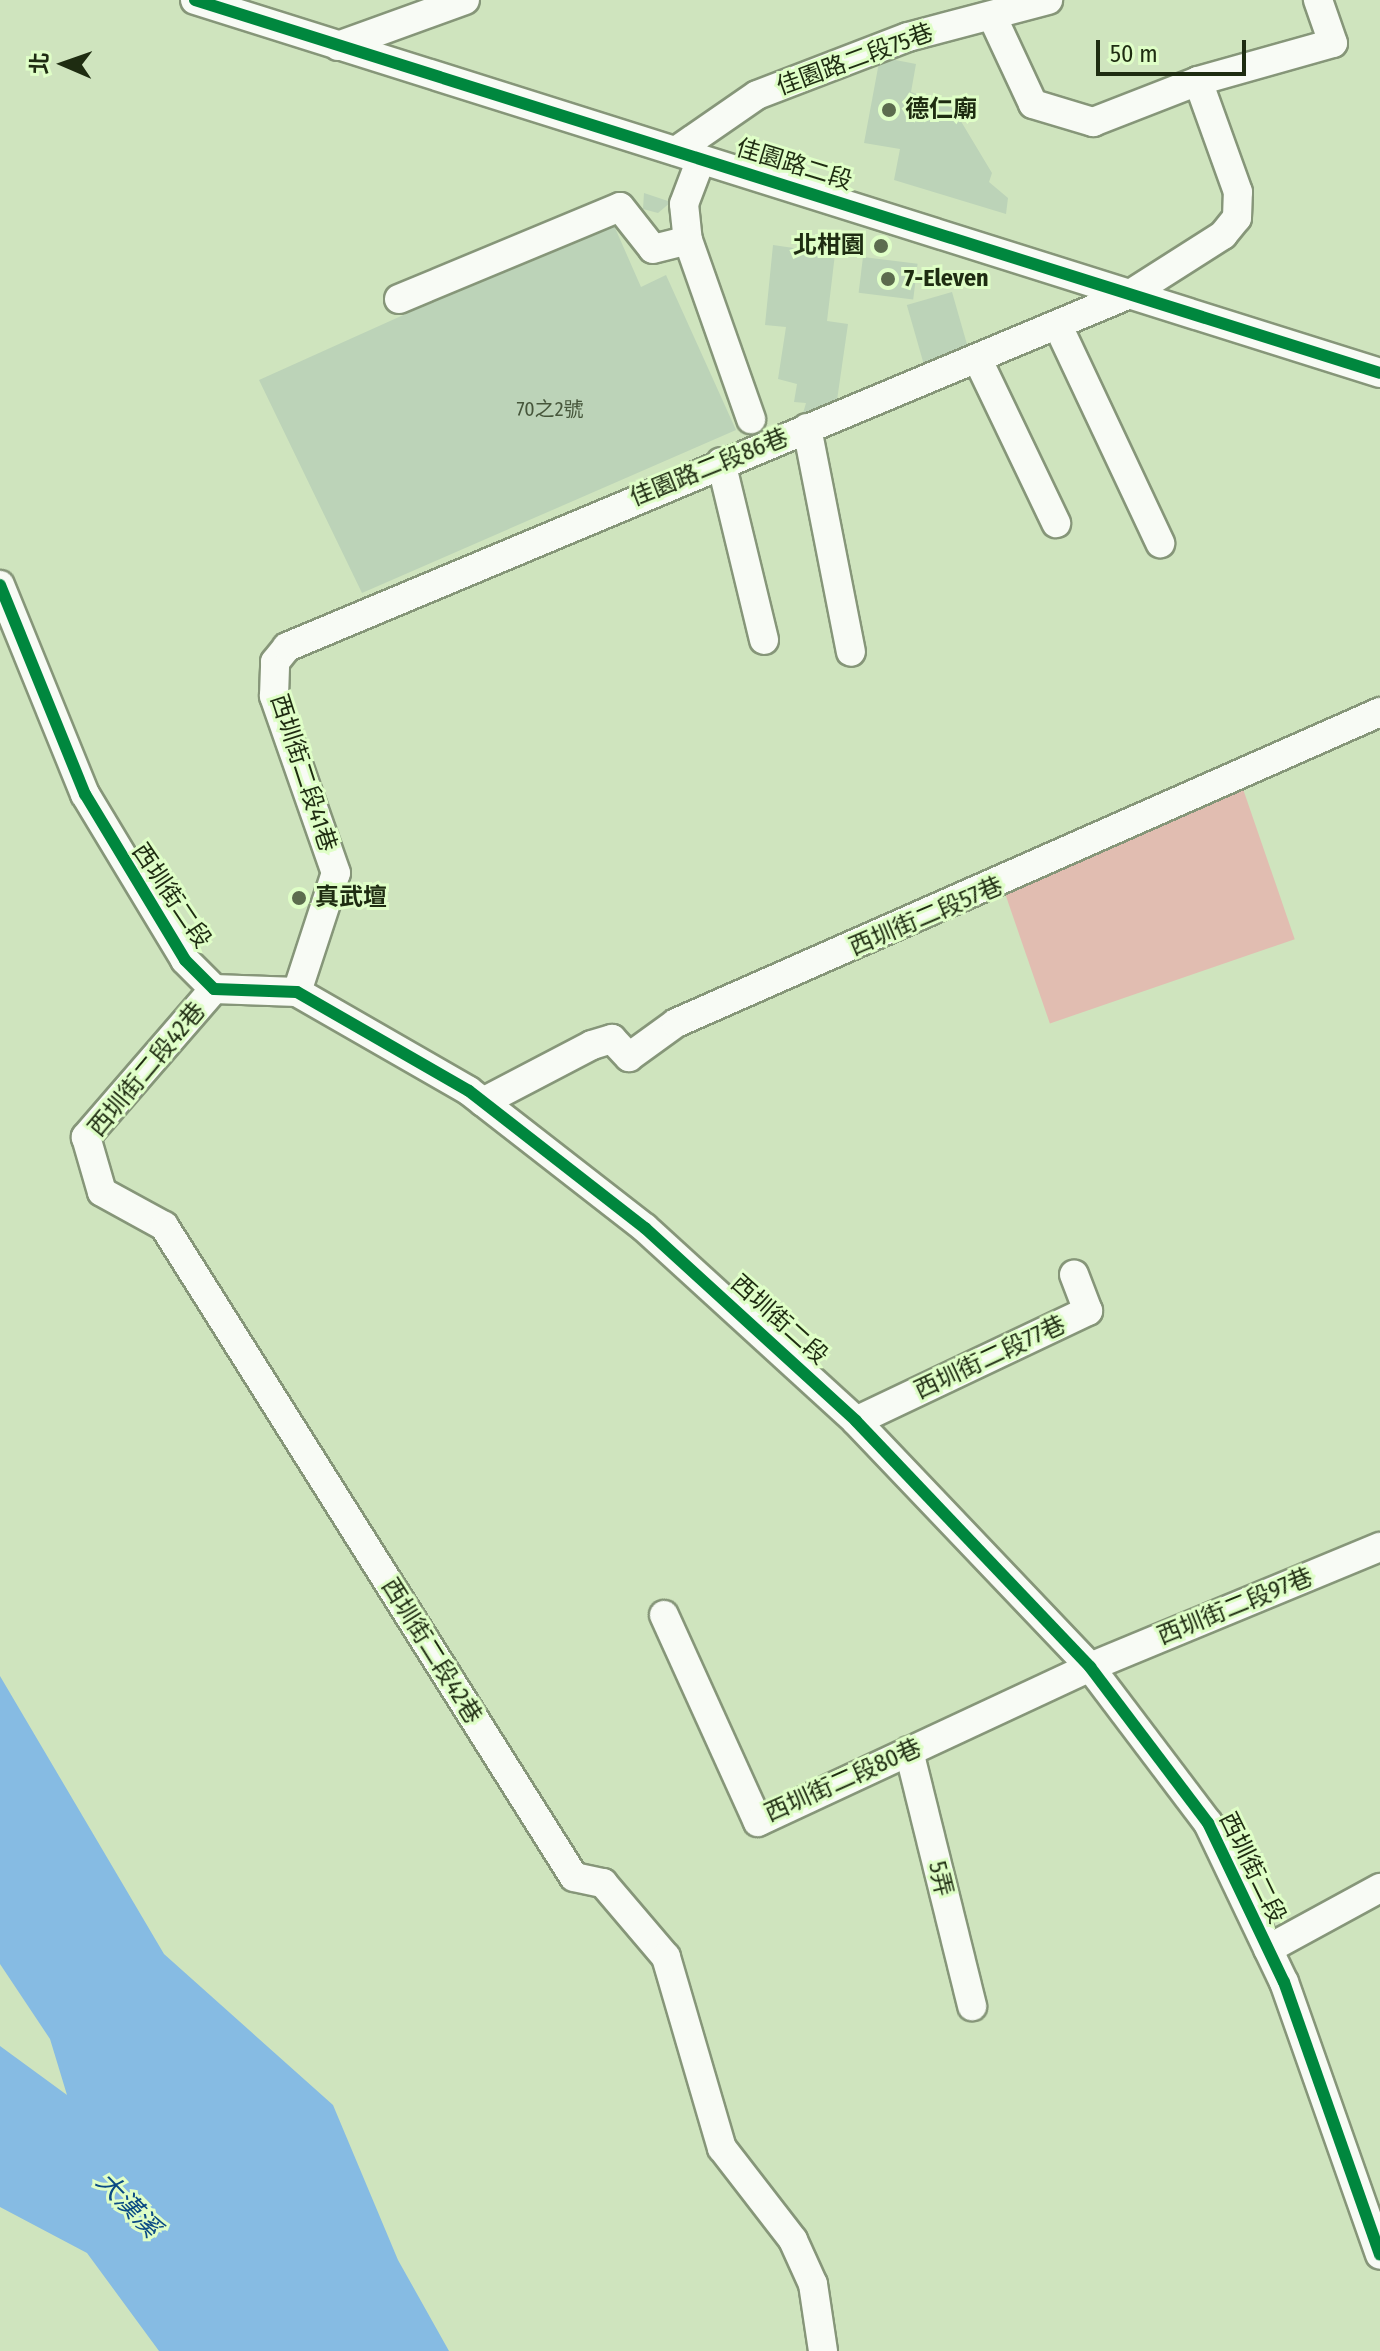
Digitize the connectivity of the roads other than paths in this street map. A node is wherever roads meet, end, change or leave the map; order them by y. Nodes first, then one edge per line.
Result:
1 (195, 0) edge
2 (465, 0) edge
3 (1048, 0) edge
4 (1318, 0) edge
5 (992, 16) junction
6 (338, 46) junction
7 (1198, 81) junction
8 (688, 155) junction
9 (688, 240) junction
10 (1132, 293) junction
11 (399, 299) dead end
12 (1059, 328) junction
13 (978, 360) junction
14 (1380, 373) edge
15 (751, 419) dead end
16 (807, 428) junction
17 (721, 462) junction
18 (1056, 523) dead end
19 (1160, 543) dead end
20 (0, 585) edge
21 (764, 640) dead end
22 (287, 647) joint
23 (851, 652) dead end
24 (1380, 712) edge
25 (214, 989) junction
26 (297, 992) junction
27 (483, 1102) junction
28 (1074, 1275) dead end
29 (856, 1421) junction
30 (1380, 1547) edge
31 (664, 1615) dead end
32 (1090, 1667) junction
33 (909, 1751) junction
34 (1380, 1888) edge
35 (1268, 1949) junction
36 (972, 2006) dead end
37 (1368, 2182) edge
38 (1380, 2255) edge
39 (823, 2351) edge

1 - 6 street, 佳園路二段
2 - 6 street
3 - 5 street, 佳園路二段75巷
4 - 7 street
5 - 7 street
5 - 8 street, 佳園路二段75巷
6 - 8 street, 佳園路二段
7 - 10 street, 佳園路二段86巷
8 - 9 street
8 - 10 street, 佳園路二段
9 - 11 street
9 - 15 street
10 - 12 street, 佳園路二段86巷
10 - 14 street, 佳園路二段
12 - 13 street, 佳園路二段86巷
12 - 19 street
13 - 16 street, 佳園路二段86巷
13 - 18 street
16 - 17 street, 佳園路二段86巷
16 - 23 street
17 - 21 street
17 - 22 street, 佳園路二段86巷
20 - 25 street, 西圳街二段
22 - 26 street, 西圳街二段41巷
24 - 27 street, 西圳街二段57巷
25 - 26 street, 西圳街二段
25 - 39 street, 西圳街二段42巷
26 - 27 street, 西圳街二段
27 - 29 street, 西圳街二段
28 - 29 street, 西圳街二段77巷
29 - 32 street, 西圳街二段
30 - 32 street, 西圳街二段97巷
31 - 33 street, 西圳街二段80巷
32 - 33 street, 西圳街二段80巷
32 - 35 street, 西圳街二段
33 - 36 street, 5弄
34 - 35 street
35 - 37 street, 西圳街二段
37 - 38 street, 西圳街二段

